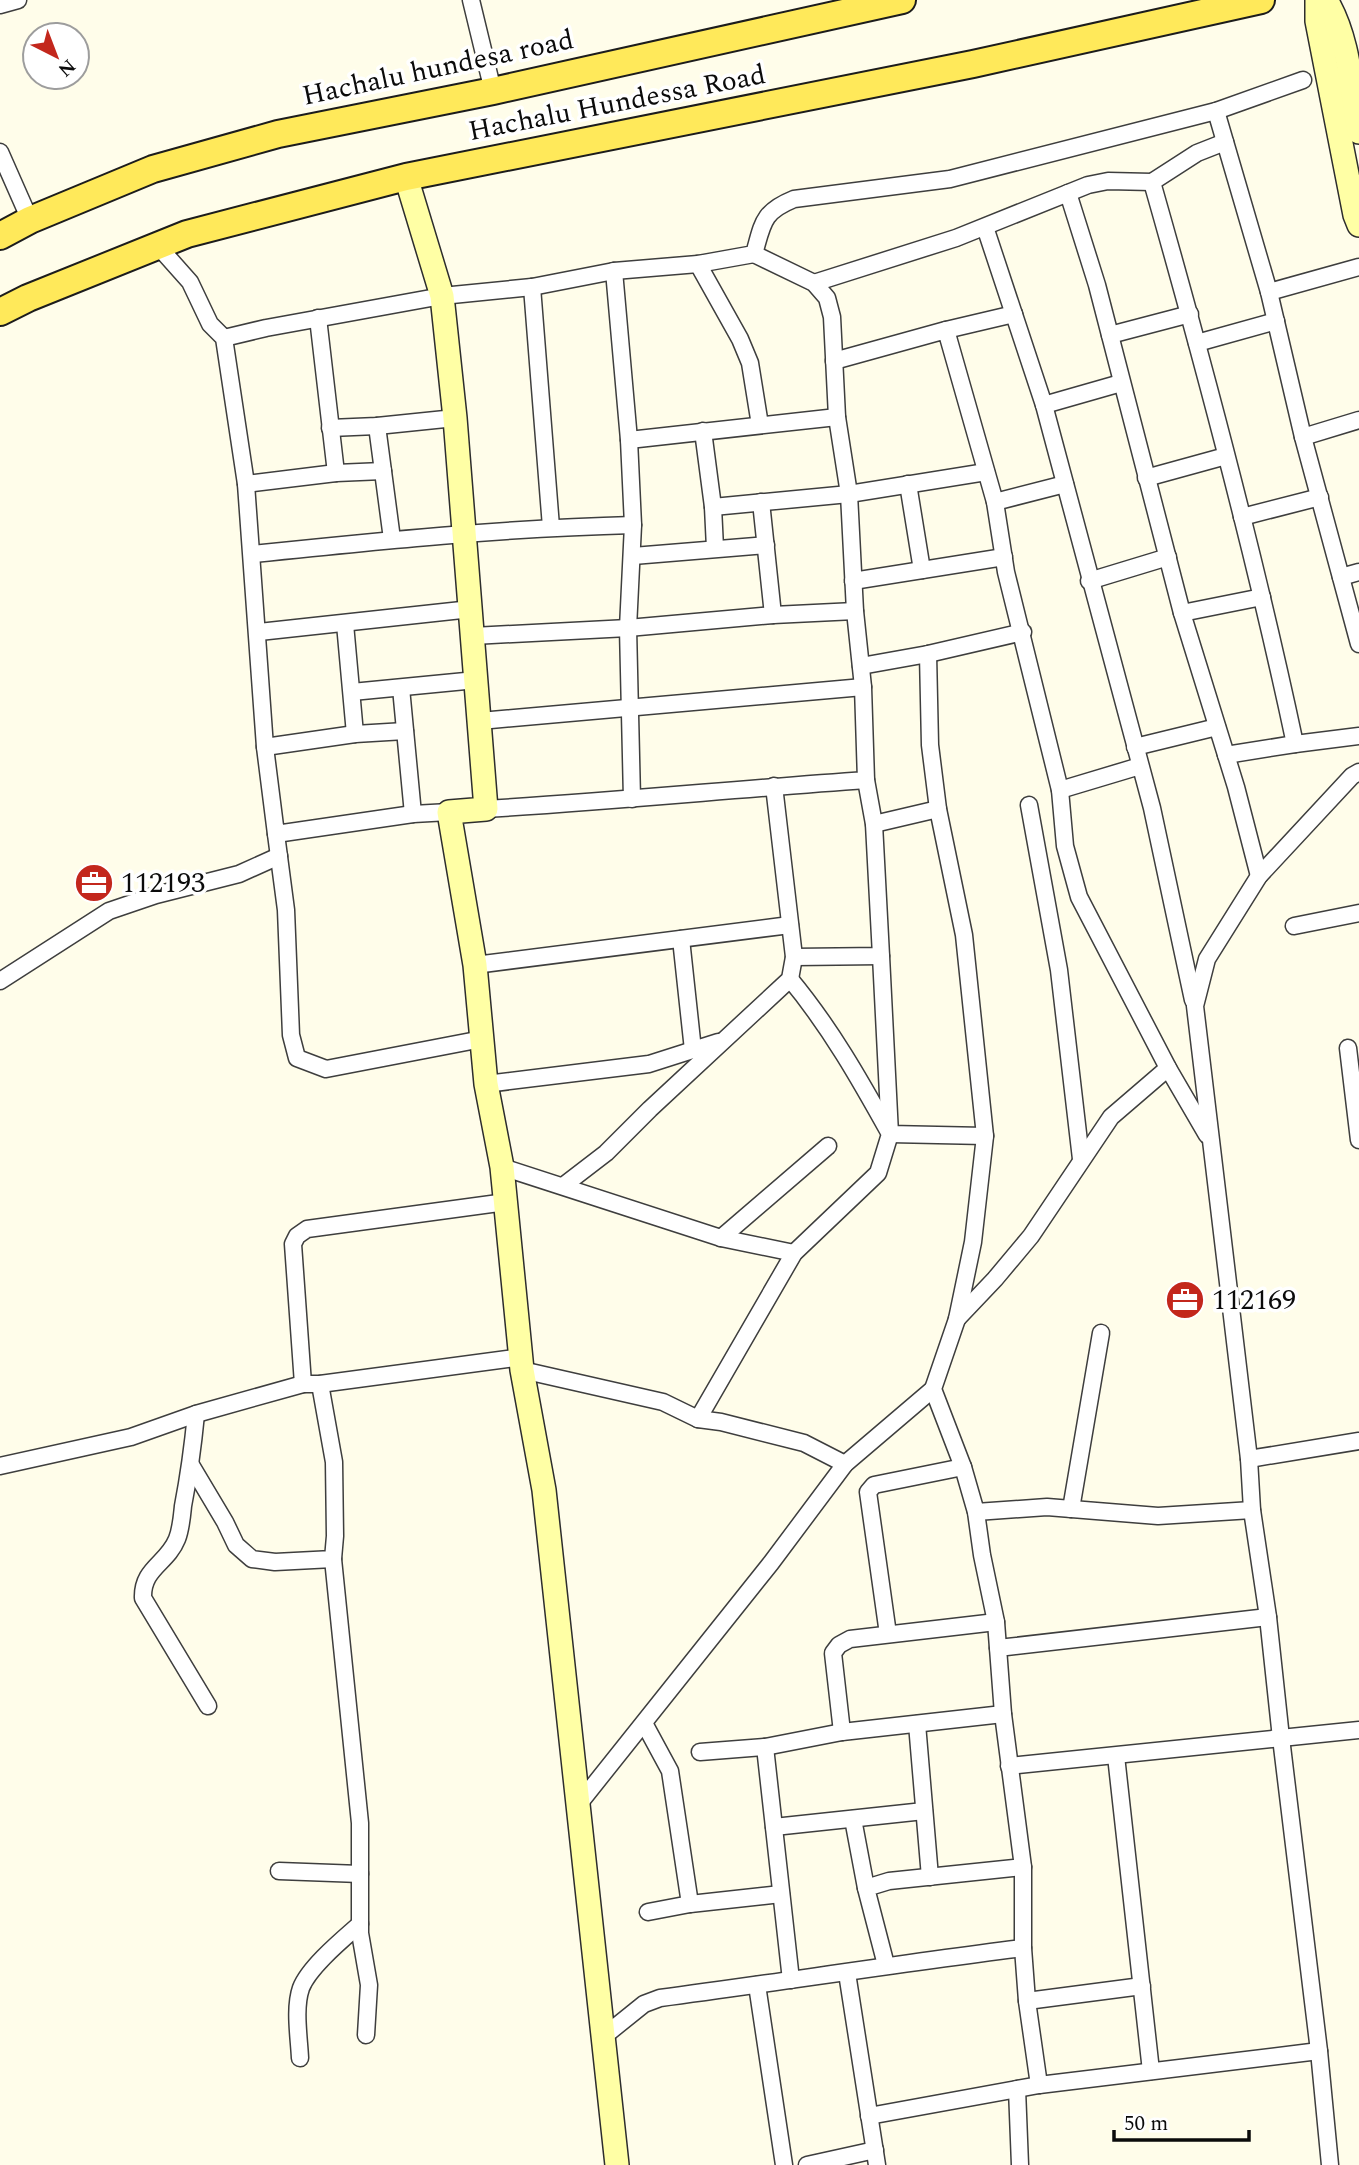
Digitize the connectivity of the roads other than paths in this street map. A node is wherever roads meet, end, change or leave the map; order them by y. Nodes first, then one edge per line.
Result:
1 (18, 0) edge
2 (471, 0) edge
3 (902, 0) edge
4 (1261, 0) edge
5 (1317, 0) edge
6 (1326, 0) edge
7 (0, 5) edge
8 (1352, 46) edge
9 (1303, 80) dead end
10 (493, 91) junction
11 (1216, 111) junction
12 (1359, 131) edge
13 (1225, 142) junction
14 (0, 152) edge
15 (406, 177) junction
16 (1153, 182) junction
17 (1068, 193) junction
18 (30, 220) junction
19 (1359, 225) edge
20 (985, 227) junction
21 (0, 236) edge
22 (158, 246) junction
23 (754, 254) junction
24 (698, 264) junction
25 (1359, 267) edge
26 (614, 271) junction
27 (814, 283) junction
28 (532, 287) junction
29 (1269, 292) junction
30 (442, 296) junction
31 (0, 312) edge
32 (1014, 314) junction
33 (1190, 314) junction
34 (318, 318) junction
35 (1276, 321) junction
36 (946, 330) junction
37 (1110, 335) junction
38 (224, 338) junction
39 (1197, 343) junction
40 (834, 361) junction
41 (1122, 383) junction
42 (1044, 405) junction
43 (837, 417) junction
44 (455, 418) junction
45 (1359, 420) edge
46 (760, 425) junction
47 (377, 426) junction
48 (330, 428) junction
49 (703, 431) junction
50 (1303, 437) junction
51 (629, 440) junction
52 (1226, 456) junction
53 (383, 471) junction
54 (986, 472) junction
55 (336, 473) junction
56 (1146, 478) junction
57 (247, 484) junction
58 (908, 484) junction
59 (1065, 485) junction
60 (849, 494) junction
61 (1320, 497) junction
62 (761, 502) junction
63 (995, 502) junction
64 (713, 507) junction
65 (1242, 517) junction
66 (633, 525) junction
67 (551, 527) junction
68 (463, 534) junction
69 (392, 539) junction
70 (766, 545) junction
71 (715, 548) junction
72 (253, 554) junction
73 (633, 556) junction
74 (1004, 557) junction
75 (1168, 557) junction
76 (922, 570) junction
77 (1359, 572) edge
78 (1341, 577) junction
79 (853, 581) junction
80 (1089, 581) junction
81 (1262, 597) junction
82 (471, 609) junction
83 (855, 611) junction
84 (1182, 613) junction
85 (773, 615) junction
86 (345, 624) junction
87 (628, 628) junction
88 (259, 632) junction
89 (1023, 632) junction
90 (473, 636) junction
91 (1359, 644) edge
92 (928, 654) junction
93 (861, 666) junction
94 (477, 680) junction
95 (863, 687) junction
96 (401, 688) junction
97 (352, 692) junction
98 (630, 708) junction
99 (480, 721) junction
100 (1217, 727) junction
101 (405, 731) junction
102 (355, 734) junction
103 (1359, 736) edge
104 (1296, 744) junction
105 (265, 747) junction
106 (1135, 747) junction
107 (1226, 755) junction
108 (1140, 766) junction
109 (1359, 772) edge
110 (866, 780) junction
111 (774, 786) junction
112 (1060, 790) junction
113 (632, 799) junction
114 (1029, 805) dead end
115 (486, 809) junction
116 (938, 809) junction
117 (449, 812) junction
118 (414, 814) junction
119 (874, 824) junction
120 (276, 834) junction
121 (279, 856) junction
122 (1259, 876) junction
123 (1359, 913) edge
124 (790, 925) junction
125 (1294, 926) dead end
126 (681, 939) junction
127 (881, 956) junction
128 (794, 957) junction
129 (475, 965) junction
130 (790, 979) junction
131 (0, 981) edge
132 (1195, 1006) junction
133 (482, 1039) junction
134 (727, 1039) junction
135 (1348, 1048) dead end
136 (693, 1050) junction
137 (1168, 1068) junction
138 (486, 1084) junction
139 (890, 1134) junction
140 (985, 1136) junction
141 (1359, 1140) edge
142 (1212, 1143) junction
143 (828, 1146) dead end
144 (1081, 1159) junction
145 (502, 1167) junction
146 (563, 1186) junction
147 (506, 1202) junction
148 (721, 1238) junction
149 (794, 1253) junction
150 (957, 1319) junction
151 (1101, 1333) dead end
152 (522, 1364) junction
153 (303, 1384) junction
154 (320, 1384) junction
155 (933, 1389) junction
156 (196, 1414) junction
157 (698, 1419) junction
158 (1359, 1441) edge
159 (1249, 1459) junction
160 (845, 1464) junction
161 (191, 1465) junction
162 (0, 1466) edge
163 (963, 1467) junction
164 (1071, 1509) junction
165 (1252, 1510) junction
166 (976, 1512) junction
167 (332, 1559) junction
168 (1268, 1617) junction
169 (996, 1622) junction
170 (888, 1634) junction
171 (998, 1648) junction
172 (208, 1706) dead end
173 (1003, 1714) junction
174 (645, 1723) junction
175 (917, 1724) junction
176 (1359, 1730) edge
177 (842, 1732) junction
178 (1280, 1738) junction
179 (765, 1747) junction
180 (700, 1752) dead end
181 (1116, 1756) junction
182 (1009, 1766) junction
183 (578, 1805) junction
184 (924, 1811) junction
185 (852, 1818) junction
186 (774, 1827) junction
187 (1023, 1867) junction
188 (279, 1871) dead end
189 (360, 1874) junction
190 (930, 1877) junction
191 (866, 1888) junction
192 (781, 1894) junction
193 (690, 1904) junction
194 (648, 1912) dead end
195 (360, 1924) junction
196 (1023, 1948) junction
197 (886, 1965) junction
198 (846, 1973) junction
199 (791, 1980) junction
200 (757, 1985) junction
201 (1142, 1986) junction
202 (1027, 2001) junction
203 (366, 2035) dead end
204 (603, 2037) junction
205 (1319, 2051) junction
206 (300, 2058) dead end
207 (1151, 2071) junction
208 (1039, 2085) junction
209 (1017, 2089) junction
210 (869, 2116) junction
211 (876, 2158) edge
212 (617, 2165) edge
213 (784, 2165) edge
214 (807, 2165) edge
215 (1020, 2165) edge
216 (1330, 2165) edge

1 - 7 street
2 - 10 street
3 - 10 main road, Hachalu hundesa road
4 - 15 main road, Hachalu Hundessa Road
5 - 19 street
6 - 8 street
8 - 12 street
9 - 11 street
10 - 18 main road, Hachalu hundesa road
11 - 13 street
11 - 23 street
13 - 16 street
13 - 29 street
14 - 18 street
15 - 22 main road, Hachalu Hundessa Road
15 - 30 street
16 - 17 street
16 - 33 street
17 - 20 street
17 - 37 street
18 - 21 main road, Hachalu hundesa road
20 - 27 street
20 - 32 street
22 - 31 main road, Hachalu Hundessa Road
22 - 38 street
23 - 24 street
23 - 27 street
24 - 26 street
24 - 46 street
25 - 29 street
26 - 28 street
26 - 51 street
27 - 40 street
28 - 30 street
28 - 67 street
29 - 35 street
30 - 34 street
30 - 44 street
32 - 36 street
32 - 42 street
33 - 37 street
33 - 39 street
34 - 38 street
34 - 48 street
35 - 39 street
35 - 50 street
36 - 40 street
36 - 54 street
37 - 41 street
38 - 57 street
39 - 52 street
40 - 43 street
41 - 42 street
41 - 56 street
42 - 59 street
43 - 46 street
43 - 60 street
44 - 47 street
44 - 68 street
45 - 50 street
46 - 49 street
47 - 48 street
47 - 53 street
48 - 55 street
49 - 51 street
49 - 64 street
50 - 61 street
51 - 66 street
52 - 56 street
52 - 65 street
53 - 55 street
53 - 69 street
54 - 58 street
54 - 63 street
55 - 57 street
56 - 75 street
57 - 72 street
58 - 60 street
58 - 76 street
59 - 63 street
59 - 80 street
60 - 62 street
60 - 79 street
61 - 65 street
61 - 78 street
62 - 64 street
62 - 70 street
63 - 74 street
64 - 71 street
65 - 81 street
66 - 67 street
66 - 73 street
67 - 68 street
68 - 69 street
68 - 82 street
69 - 72 street
70 - 71 street
70 - 85 street
71 - 73 street
72 - 88 street
73 - 87 street
74 - 76 street
74 - 89 street
75 - 80 street
75 - 84 street
76 - 79 street
77 - 78 street
78 - 91 street
79 - 83 street
80 - 106 street
81 - 84 street
81 - 104 street
82 - 86 street
82 - 90 street
83 - 85 street
83 - 93 street
84 - 100 street
85 - 87 street
86 - 88 street
86 - 97 street
87 - 90 street
87 - 98 street
88 - 105 street
89 - 92 street
89 - 112 street
90 - 94 street
92 - 93 street
92 - 116 street
93 - 95 street
94 - 96 street
94 - 99 street
95 - 98 street
95 - 110 street
96 - 97 street
96 - 101 street
97 - 102 street
98 - 99 street
98 - 113 street
99 - 115 street
100 - 106 street
100 - 107 street
101 - 102 street
101 - 118 street
102 - 105 street
103 - 104 street
104 - 107 street
105 - 120 street
106 - 108 street
107 - 122 street
108 - 112 street
108 - 132 street
109 - 122 street
110 - 111 street
110 - 119 street
111 - 113 street
111 - 124 street
112 - 137 street
113 - 115 street
114 - 144 street
115 - 117 street
116 - 119 street
116 - 140 street
117 - 118 street
117 - 129 street
118 - 120 street
119 - 127 street
120 - 121 street
121 - 131 street
121 - 133 street
122 - 132 street
123 - 125 street
124 - 126 street
124 - 128 street
126 - 129 street
126 - 136 street
127 - 128 street
127 - 139 street
128 - 130 street
129 - 133 street
130 - 134 street
130 - 139 street
132 - 142 street
133 - 138 street
134 - 136 street
134 - 146 street
135 - 141 street
136 - 138 street
137 - 142 street
137 - 144 street
138 - 145 street
139 - 140 street
139 - 149 street
140 - 150 street
142 - 159 street
143 - 148 street
144 - 150 street
145 - 146 street
145 - 147 street
146 - 148 street
147 - 152 street
147 - 153 street
148 - 149 street
149 - 157 street
150 - 155 street
151 - 164 street
152 - 154 street
152 - 157 street
152 - 183 street
153 - 154 street
153 - 156 street
154 - 167 street
155 - 160 street
155 - 163 street
156 - 161 street
156 - 162 street
157 - 160 street
158 - 159 street
159 - 165 street
160 - 174 street
161 - 167 street
161 - 172 street
163 - 166 street
163 - 170 street
164 - 165 street
164 - 166 street
165 - 168 street
166 - 169 street
167 - 189 street
168 - 171 street
168 - 178 street
169 - 170 street
169 - 171 street
170 - 177 street
171 - 173 street
173 - 175 street
173 - 182 street
174 - 183 street
174 - 193 street
175 - 177 street
175 - 184 street
176 - 178 street
177 - 179 street
178 - 181 street
178 - 205 street
179 - 180 street
179 - 186 street
181 - 182 street
181 - 201 street
182 - 187 street
183 - 204 street
184 - 185 street
184 - 190 street
185 - 186 street
185 - 191 street
186 - 192 street
187 - 190 street
187 - 196 street
188 - 189 street
189 - 195 street
190 - 191 street
191 - 197 street
192 - 193 street
192 - 199 street
193 - 194 street
195 - 203 street
195 - 206 street
196 - 197 street
196 - 202 street
197 - 198 street
198 - 199 street
198 - 210 street
199 - 200 street
200 - 204 street
200 - 213 street
201 - 202 street
201 - 207 street
202 - 208 street
204 - 212 street
205 - 207 street
205 - 216 street
207 - 208 street
208 - 209 street
209 - 210 street
209 - 215 street
210 - 211 street
211 - 214 street

